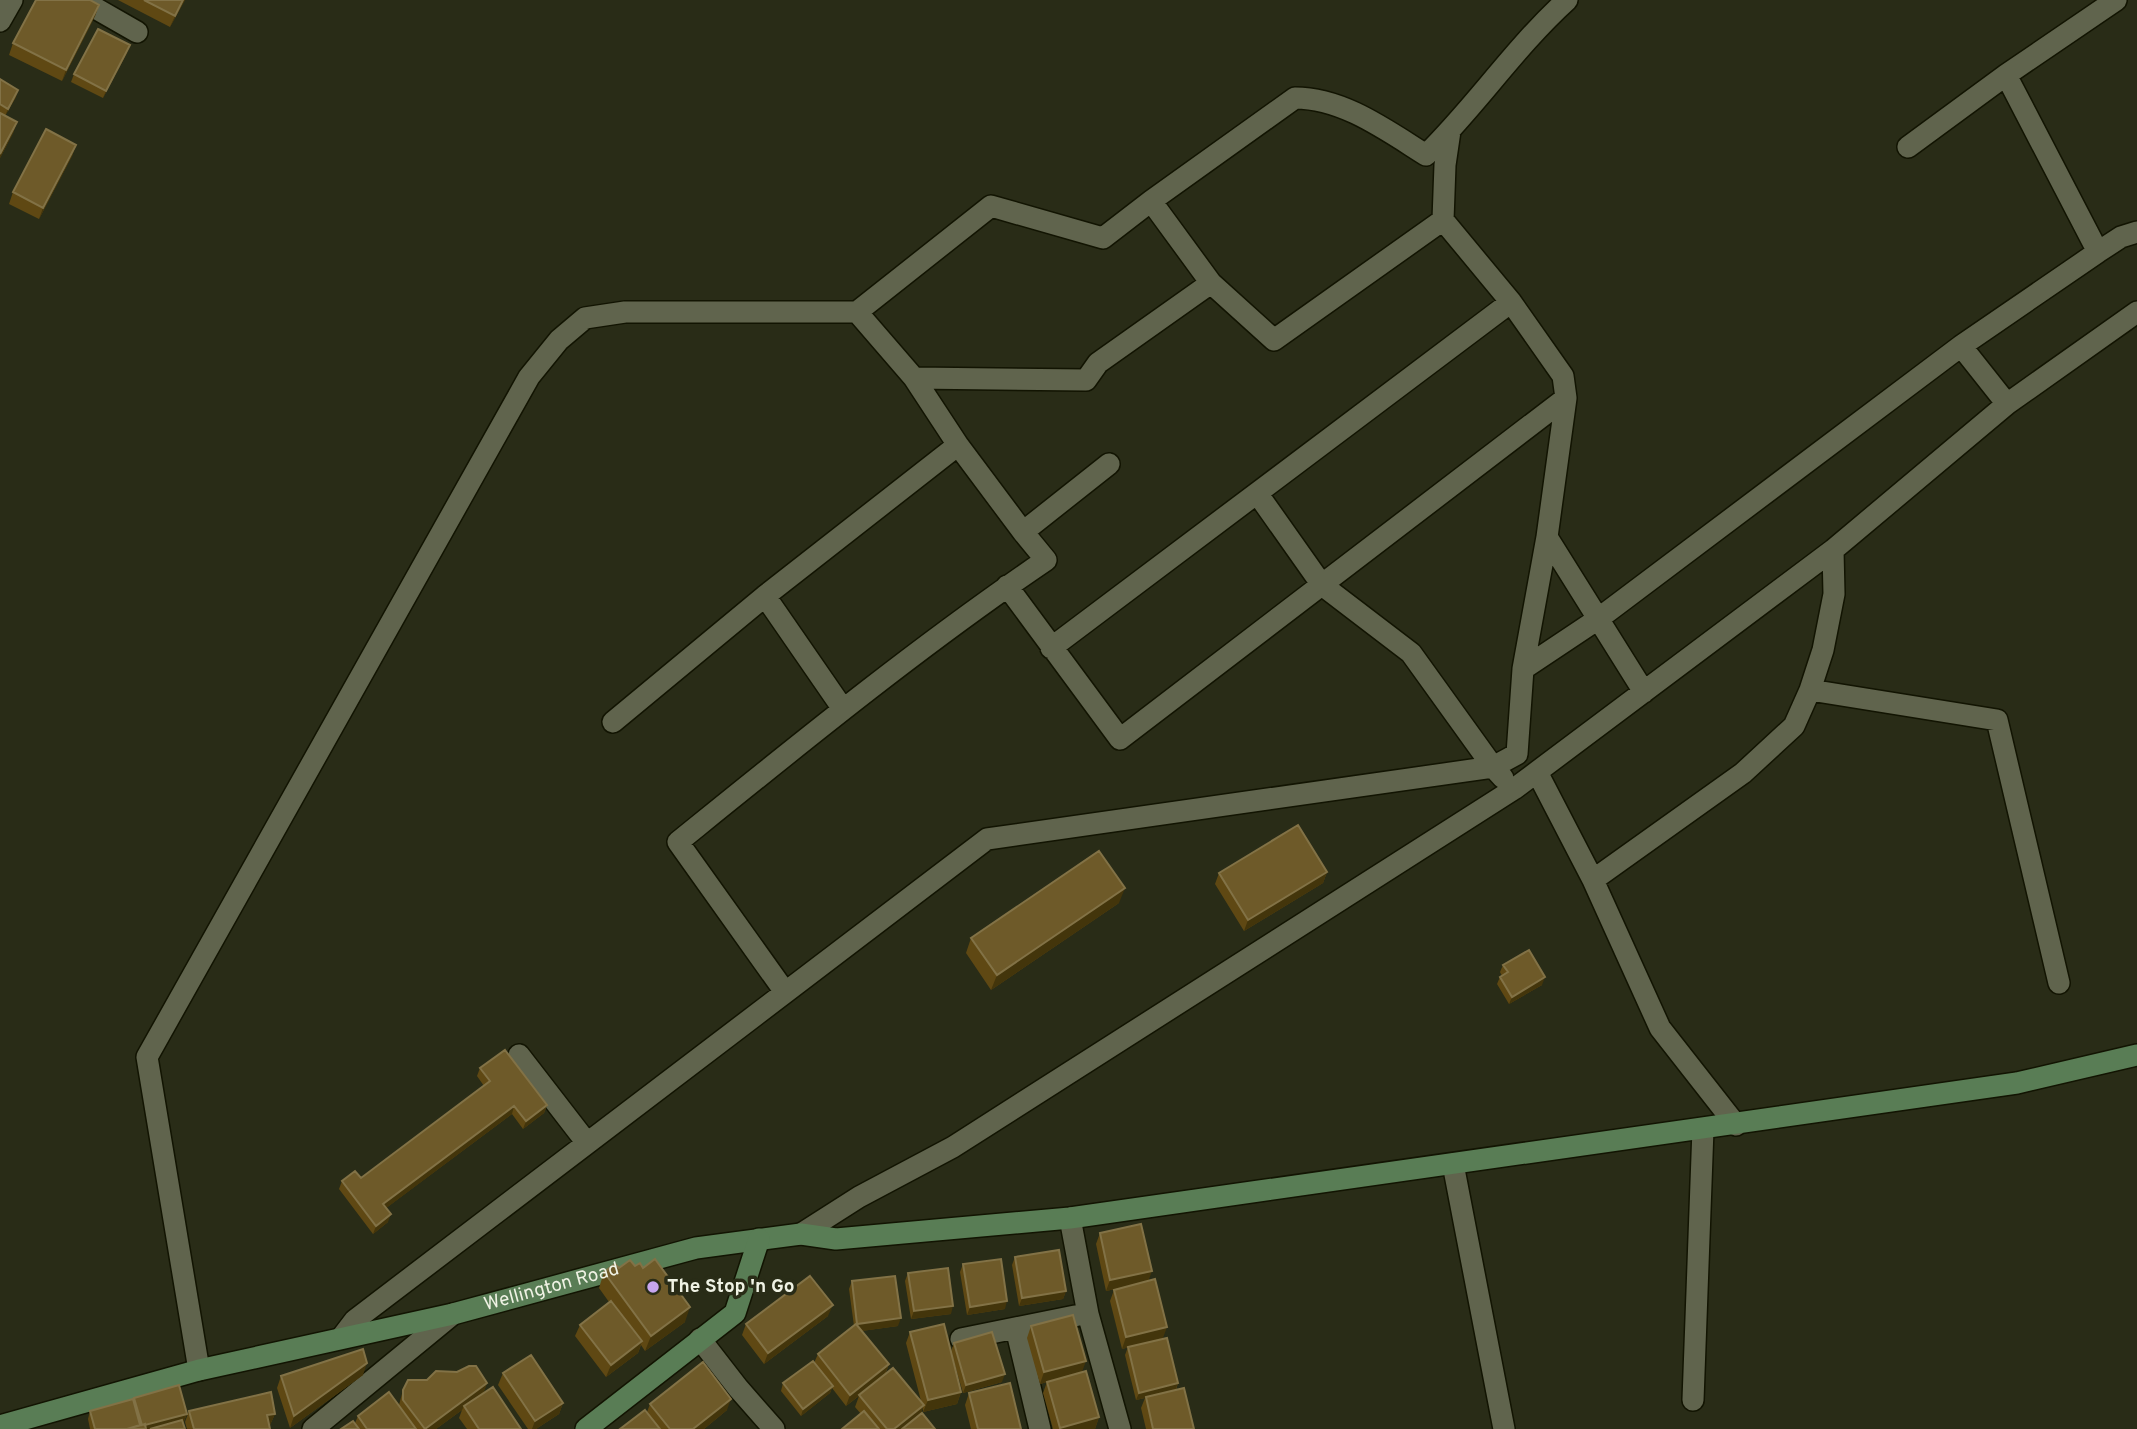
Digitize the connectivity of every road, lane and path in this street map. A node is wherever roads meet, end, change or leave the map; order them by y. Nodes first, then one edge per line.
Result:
1 (12, 0) edge
2 (81, 0) edge
3 (1567, 0) edge
4 (2116, 0) edge
5 (0, 21) edge
6 (137, 33) dead end
7 (2006, 75) junction
8 (1450, 131) junction
9 (1908, 147) dead end
10 (1151, 201) junction
11 (1443, 220) junction
12 (2137, 233) edge
13 (2098, 252) junction
14 (1211, 283) junction
15 (1511, 302) junction
16 (858, 312) junction
17 (2137, 312) edge
18 (1961, 346) junction
19 (914, 378) junction
20 (1566, 398) junction
21 (2007, 404) junction
22 (958, 445) junction
23 (1109, 464) dead end
24 (1257, 493) junction
25 (1023, 532) junction
26 (1547, 537) junction
27 (1833, 550) junction
28 (1322, 585) junction
29 (1007, 586) junction
30 (765, 596) junction
31 (1598, 619) junction
32 (1051, 648) junction
33 (1523, 669) junction
34 (1810, 690) junction
35 (1644, 692) junction
36 (843, 709) junction
37 (613, 722) dead end
38 (1493, 767) junction
39 (1537, 772) junction
40 (1514, 789) junction
41 (1593, 880) junction
42 (2059, 983) dead end
43 (785, 992) junction
44 (519, 1055) dead end
45 (2137, 1055) edge
46 (1736, 1125) junction
47 (1703, 1129) junction
48 (587, 1143) junction
49 (1454, 1164) junction
50 (1070, 1218) junction
51 (801, 1234) junction
52 (760, 1239) junction
53 (453, 1314) junction
54 (1088, 1314) junction
55 (1016, 1328) junction
56 (342, 1337) junction
57 (700, 1339) junction
58 (961, 1339) edge
59 (199, 1370) junction
60 (1693, 1400) dead end
61 (0, 1426) edge
62 (313, 1429) edge
63 (586, 1429) edge
64 (774, 1429) edge
65 (1041, 1429) edge
66 (1120, 1429) edge
67 (1504, 1429) edge

1 - 5 street
2 - 6 street
3 - 8 street
4 - 7 street
7 - 9 street
7 - 13 street
8 - 10 street
8 - 11 street
10 - 14 street
10 - 16 street
11 - 14 street
11 - 15 street
12 - 13 street
13 - 18 street
14 - 19 street
15 - 20 street
15 - 24 street
16 - 19 street
16 - 59 street
17 - 21 street
18 - 21 street
18 - 31 street
19 - 22 street
20 - 26 street
20 - 28 street
21 - 27 street
22 - 25 street
22 - 30 street
23 - 25 street
24 - 28 street
24 - 32 street
25 - 29 street
26 - 31 street
26 - 33 street
27 - 34 street
27 - 35 street
28 - 32 street
28 - 38 street
29 - 32 street
29 - 36 street
30 - 36 street
30 - 37 street
31 - 33 street
31 - 35 street
33 - 38 street
34 - 41 street
34 - 42 street
35 - 39 street
36 - 43 street
38 - 40 street
38 - 43 street
39 - 40 street
39 - 41 street
40 - 51 street
41 - 46 street
43 - 48 street
44 - 48 street
45 - 46 main road, Wellington Road
46 - 47 main road, Wellington Road
47 - 49 main road, Wellington Road
47 - 60 street
48 - 56 street
49 - 50 main road, Wellington Road
49 - 67 street
50 - 51 main road, Wellington Road
50 - 54 street
51 - 52 main road, Wellington Road
52 - 53 main road, Wellington Road
52 - 57 main road
53 - 56 main road, Wellington Road
53 - 62 street
54 - 55 street
54 - 66 street
55 - 58 street
55 - 65 street
56 - 59 main road, Wellington Road
57 - 63 main road
57 - 64 street
59 - 61 main road, Wellington Road

